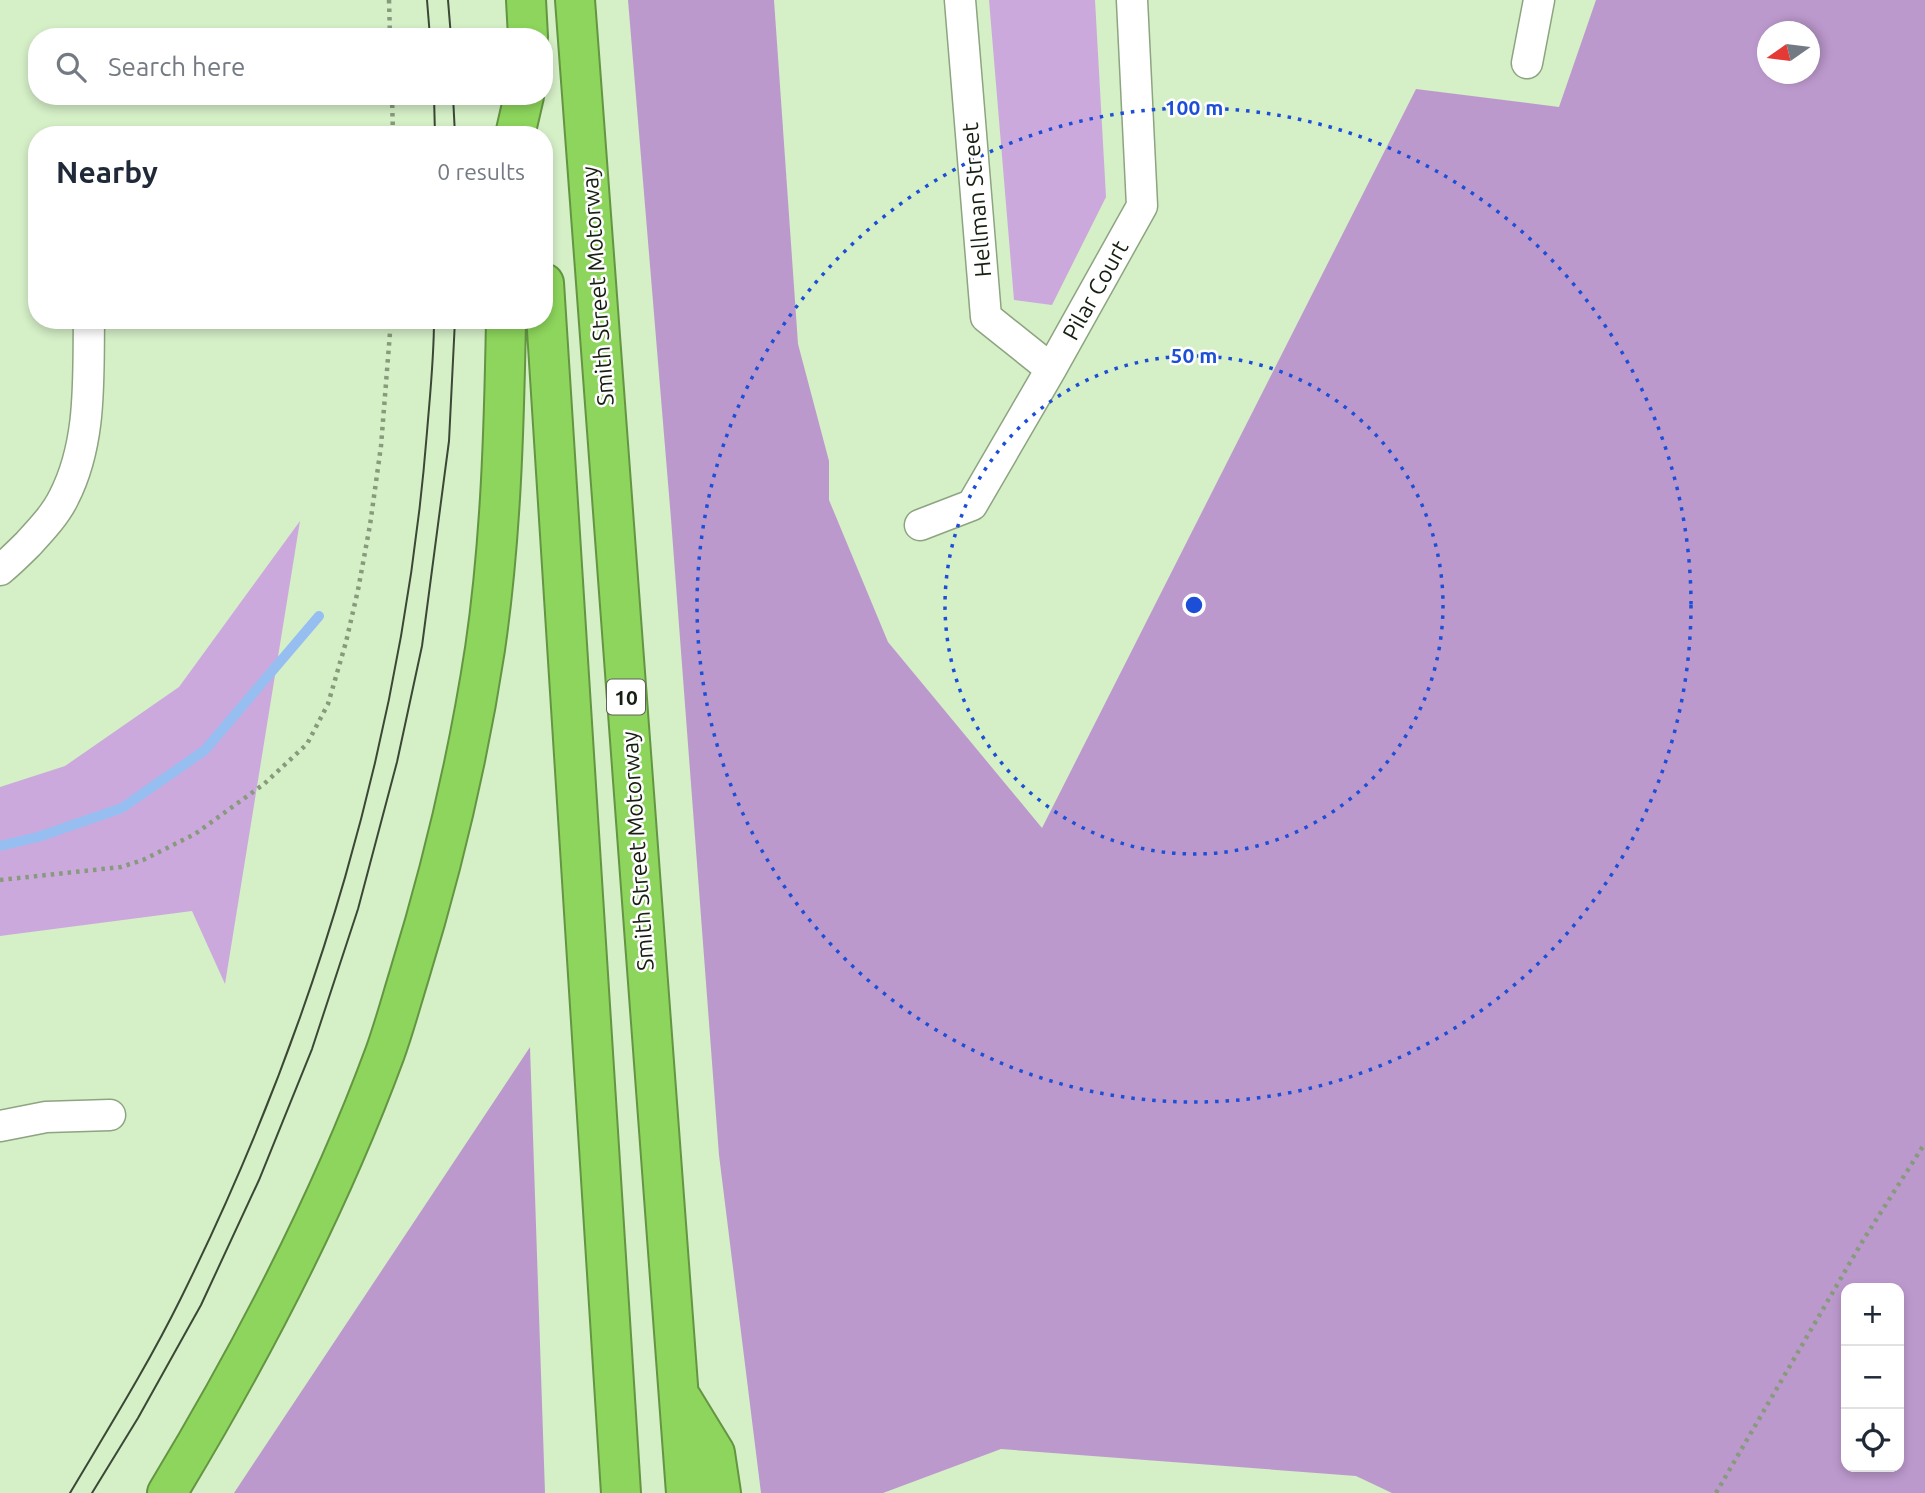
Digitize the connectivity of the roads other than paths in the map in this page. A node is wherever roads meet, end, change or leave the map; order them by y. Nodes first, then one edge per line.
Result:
1 (526, 0) edge
2 (575, 0) edge
3 (960, 0) edge
4 (1132, 0) edge
5 (1539, 0) edge
6 (528, 28) edge
7 (1527, 64) dead end
8 (522, 105) edge
9 (533, 105) edge
10 (517, 126) edge
11 (535, 126) edge
12 (89, 329) edge
13 (506, 329) edge
14 (547, 329) edge
15 (1051, 369) junction
16 (920, 525) dead end
17 (0, 570) edge
18 (110, 1115) dead end
19 (0, 1126) edge
20 (679, 1394) junction
21 (167, 1493) edge
22 (621, 1493) edge
23 (686, 1493) edge
24 (721, 1493) edge

1 - 6 highway
2 - 20 highway, Smith Street Motorway / 10
3 - 15 street, Hellman Street
4 - 15 street, Pilar Court
5 - 7 street
8 - 10 highway
9 - 11 highway
12 - 17 street
13 - 21 highway
14 - 22 highway
15 - 16 street, Pilar Court
18 - 19 street
20 - 23 highway, Smith Street Motorway / 10
20 - 24 highway

